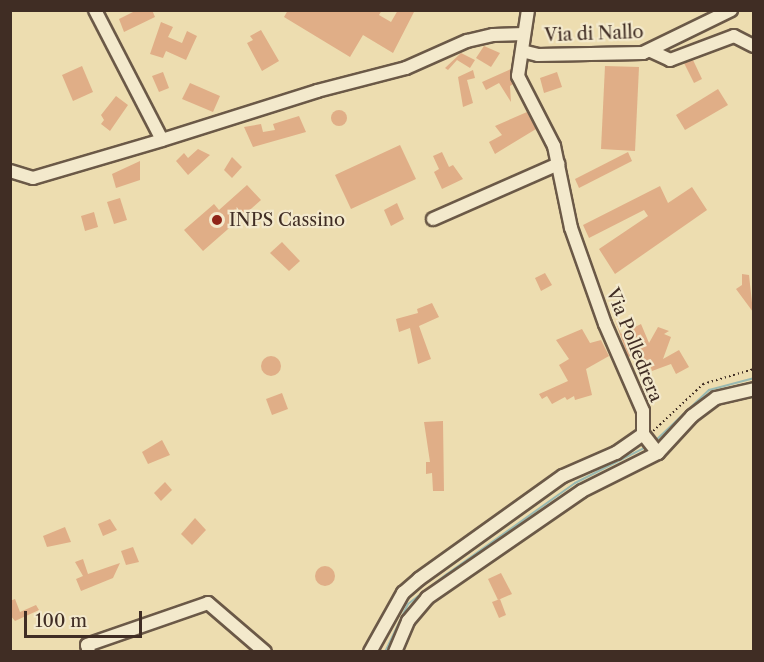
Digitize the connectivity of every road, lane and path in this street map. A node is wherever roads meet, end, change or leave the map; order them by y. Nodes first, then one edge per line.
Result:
1 (95, 10) edge
2 (528, 10) edge
3 (731, 10) edge
4 (524, 34) junction
5 (753, 46) edge
6 (522, 51) junction
7 (651, 51) junction
8 (162, 140) junction
9 (558, 164) junction
10 (10, 171) edge
11 (433, 219) dead end
12 (753, 369) edge
13 (753, 389) edge
14 (645, 436) junction
15 (657, 452) junction
16 (89, 651) edge
17 (265, 651) edge
18 (370, 651) edge
19 (395, 651) edge

1 - 8 street
2 - 4 street, Via Polledrera
3 - 7 street, Via di Nallo
4 - 6 street, Via Polledrera
4 - 8 street
5 - 7 street
6 - 7 street, Via di Nallo
6 - 9 street, Via Polledrera
8 - 10 street
9 - 11 street
9 - 14 street, Via Polledrera
12 - 14 path
13 - 15 street
14 - 15 street
14 - 18 street
15 - 19 street
16 - 17 street

